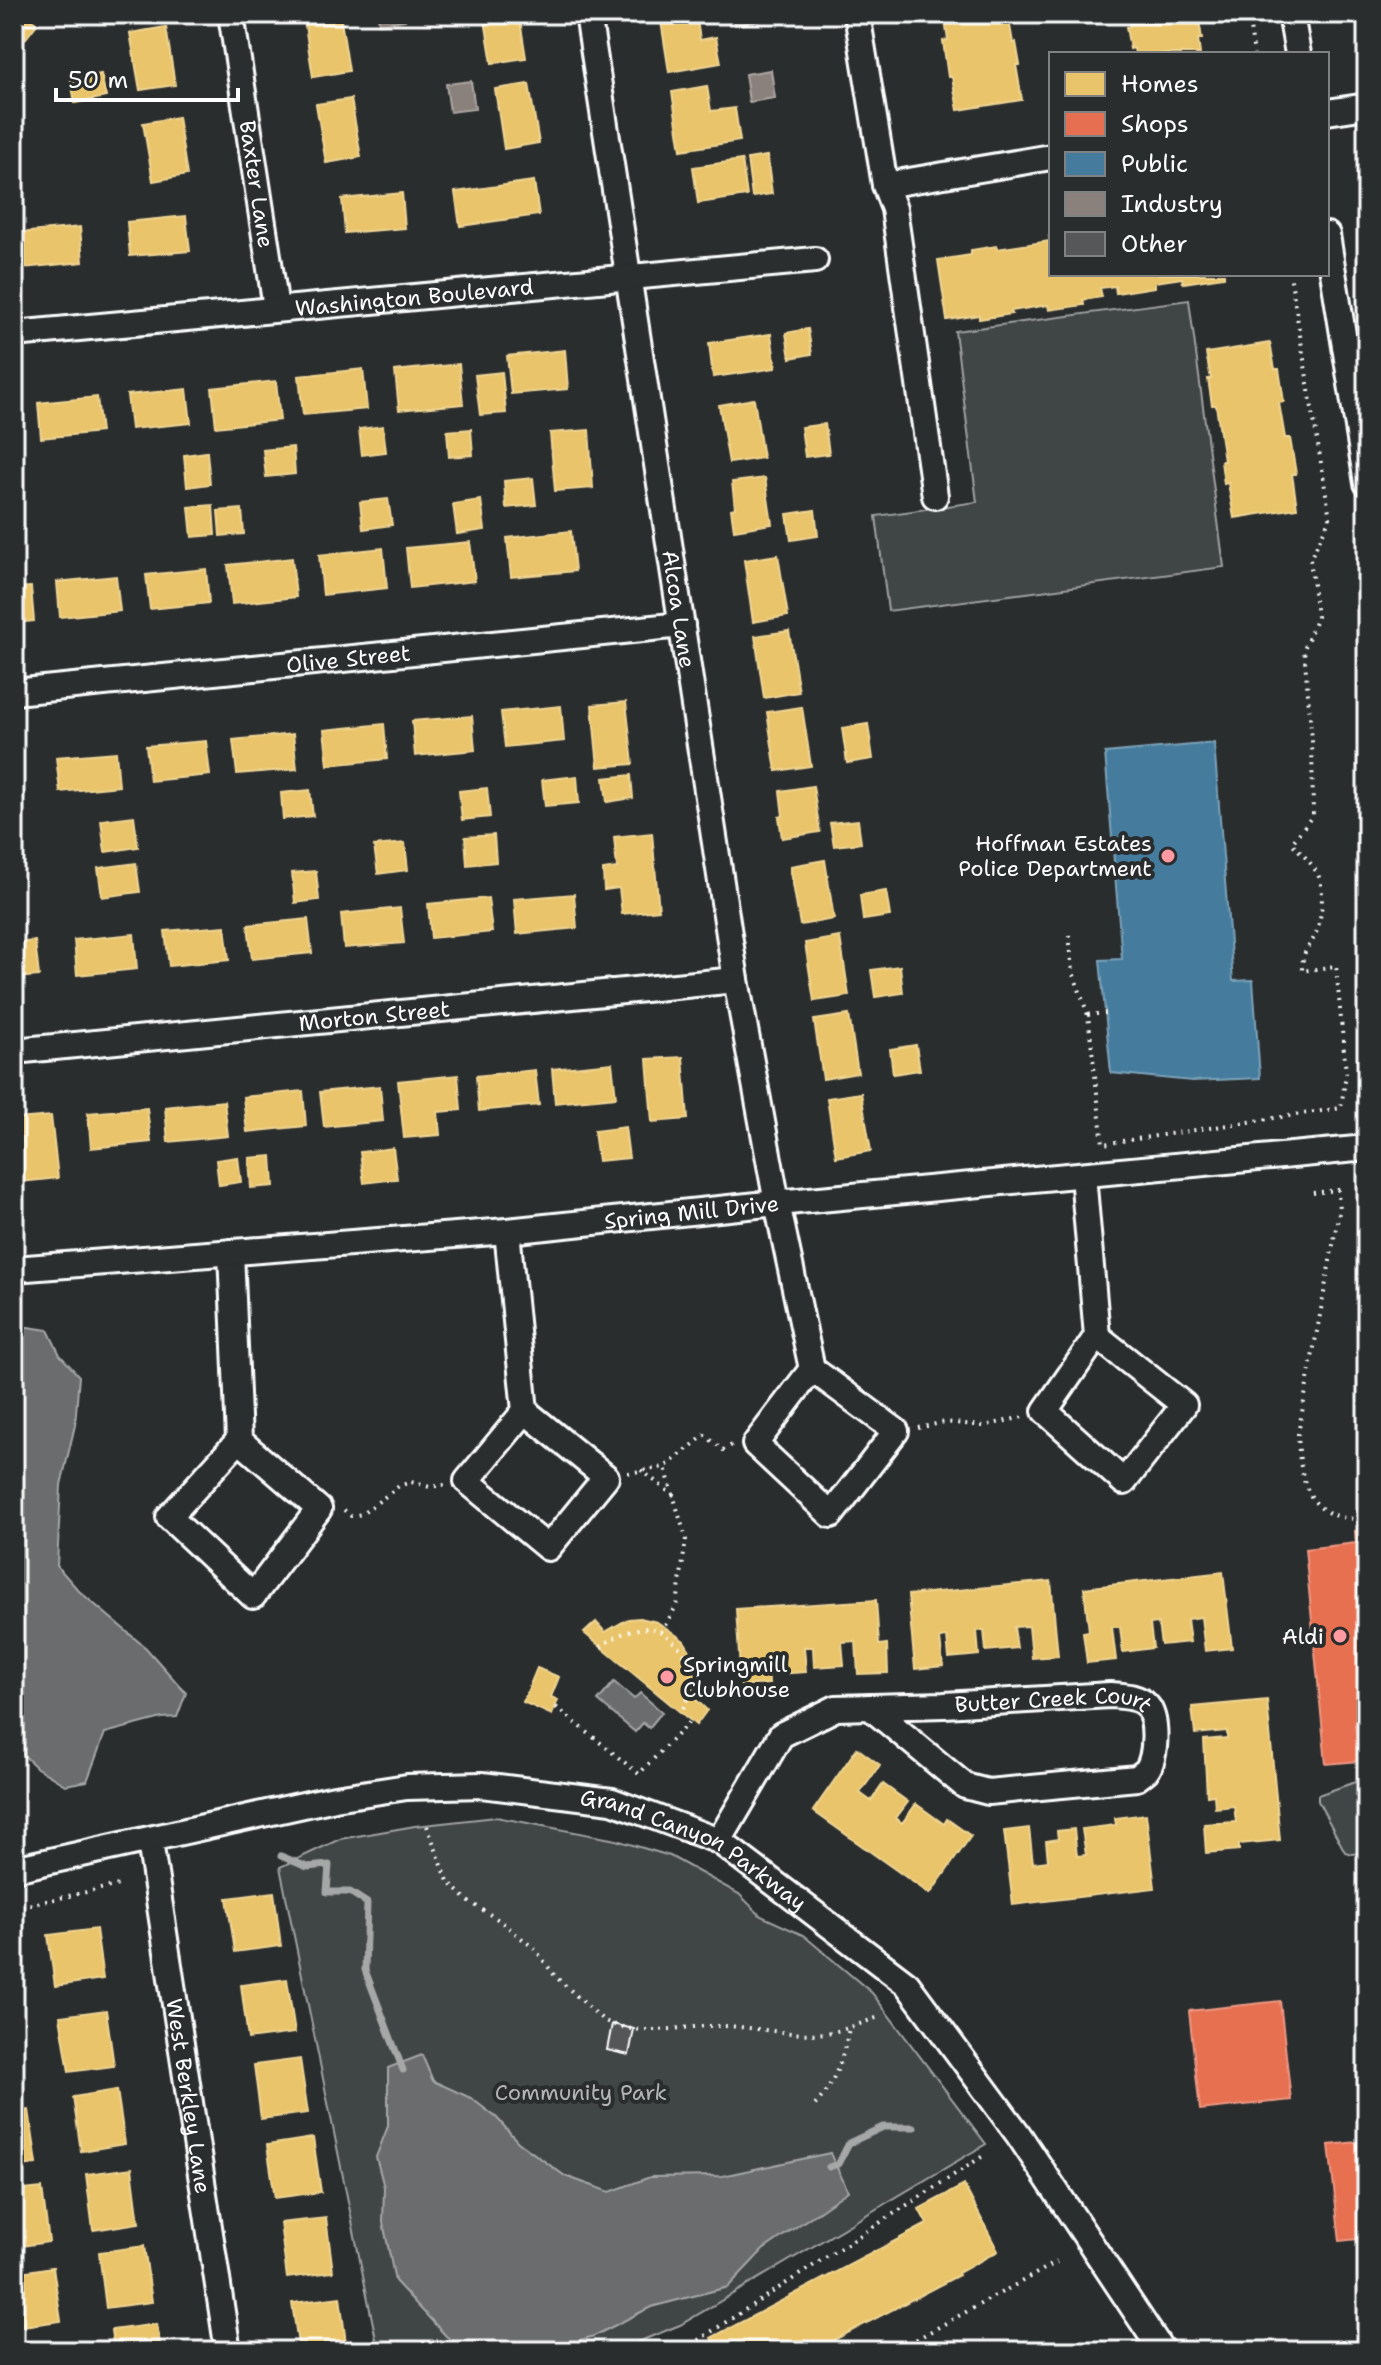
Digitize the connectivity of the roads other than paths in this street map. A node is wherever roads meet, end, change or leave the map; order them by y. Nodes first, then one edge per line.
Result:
1 (231, 14) edge
2 (588, 14) edge
3 (857, 14) edge
4 (1291, 14) edge
5 (1298, 52) edge
6 (1367, 106) edge
7 (1329, 112) edge
8 (1049, 157) edge
9 (885, 185) junction
10 (1329, 247) edge
11 (815, 260) dead end
12 (628, 278) junction
13 (276, 308) junction
14 (14, 334) edge
15 (1367, 483) edge
16 (935, 496) dead end
17 (682, 625) junction
18 (14, 692) edge
19 (736, 980) junction
20 (14, 1051) edge
21 (1367, 1148) edge
22 (1083, 1175) junction
23 (777, 1203) junction
24 (507, 1231) junction
25 (231, 1252) junction
26 (14, 1269) edge
27 (1097, 1336) junction
28 (812, 1369) junction
29 (525, 1411) junction
30 (239, 1440) junction
31 (870, 1707) junction
32 (150, 1841) junction
33 (719, 1841) junction
34 (14, 1869) edge
35 (228, 2351) edge
36 (1162, 2351) edge

1 - 13 street, Baxter Lane
2 - 12 street, Alcoa Lane
3 - 9 street
4 - 5 street
6 - 7 street
8 - 9 street
9 - 16 street
10 - 15 street
11 - 12 street, Washington Boulevard
12 - 13 street, Washington Boulevard
12 - 17 street, Alcoa Lane
13 - 14 street, Washington Boulevard
17 - 18 street, Olive Street
17 - 19 street, Alcoa Lane
19 - 20 street, Morton Street
19 - 23 street, Alcoa Lane
21 - 22 street, Spring Mill Drive
22 - 23 street, Spring Mill Drive
22 - 27 street
23 - 24 street, Spring Mill Drive
23 - 28 street, Alcoa Lane
24 - 25 street, Spring Mill Drive
24 - 29 street
25 - 26 street, Spring Mill Drive
25 - 30 street
27 - 27 street
28 - 28 street
29 - 29 street
30 - 30 street
31 - 31 street, Butter Creek Court
31 - 33 street, Butter Creek Court
32 - 33 street, Grand Canyon Parkway
32 - 34 street, Grand Canyon Parkway
32 - 35 street, West Berkley Lane
33 - 36 street, Grand Canyon Parkway

